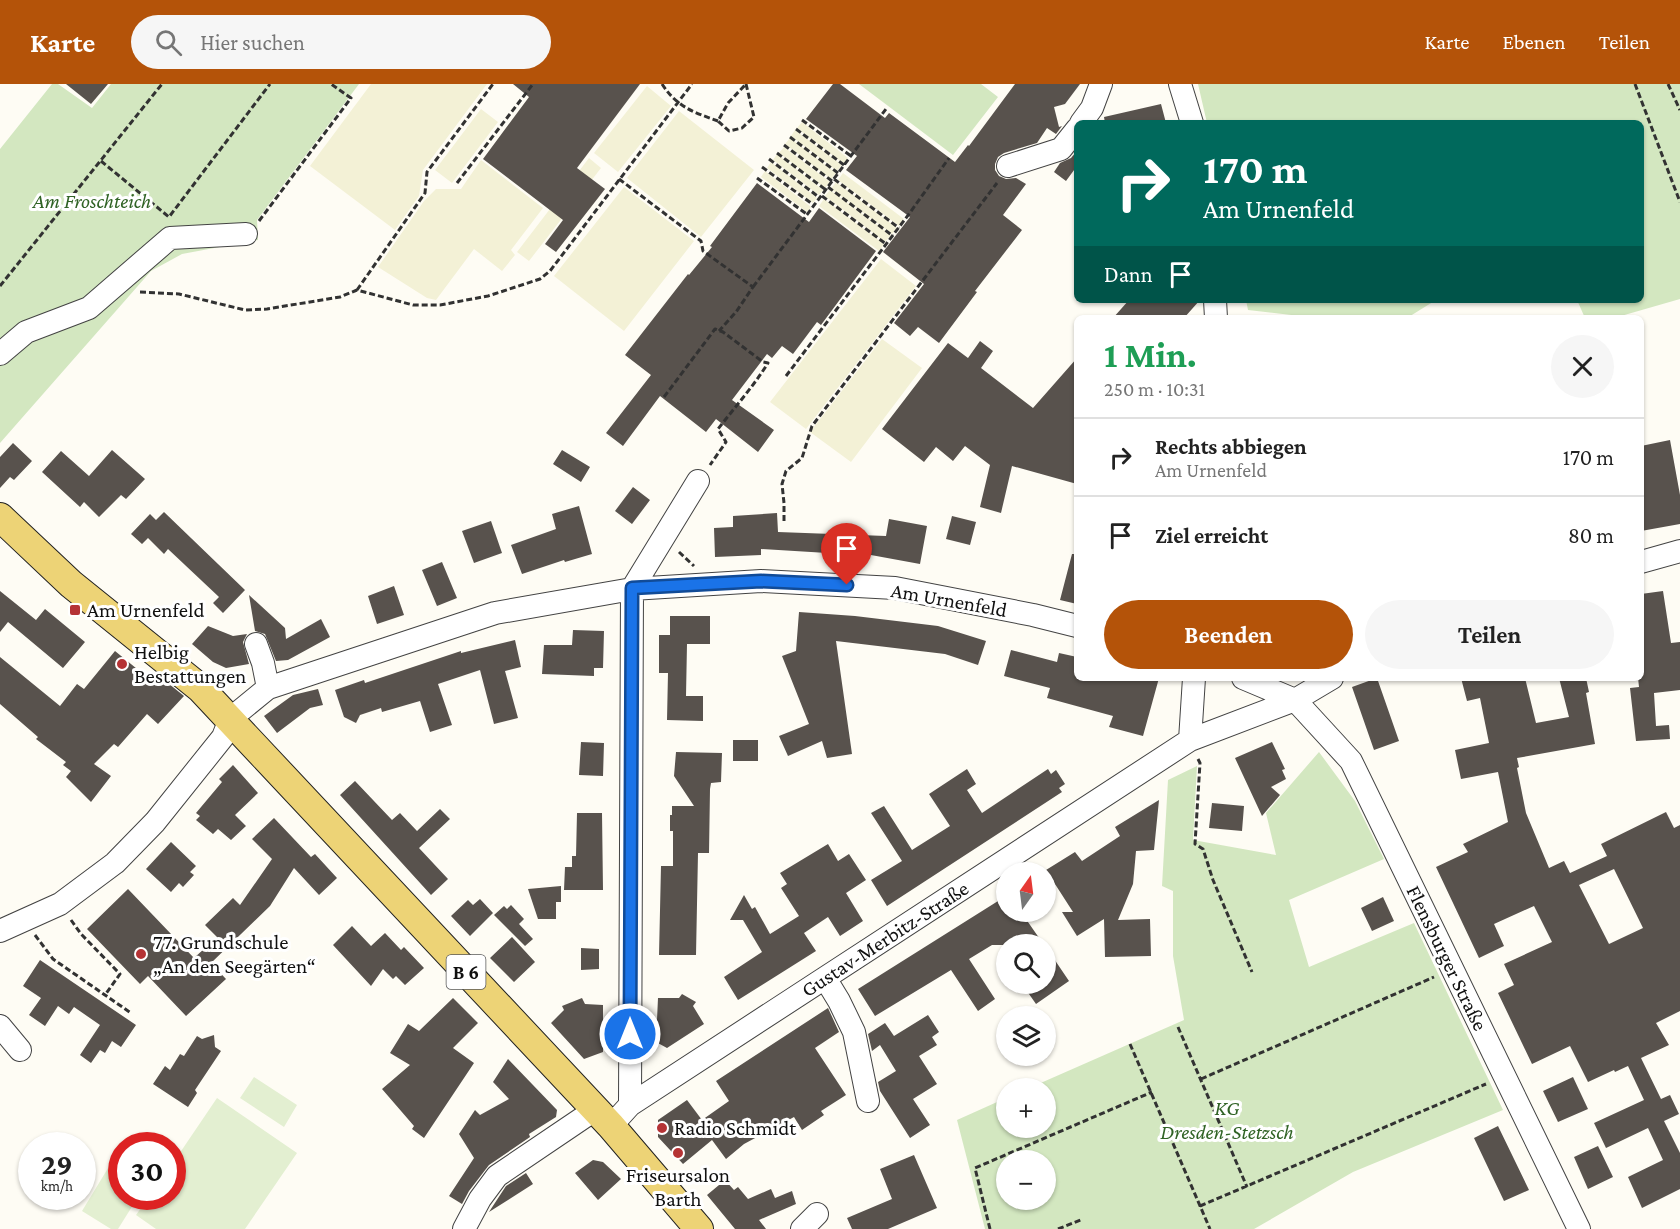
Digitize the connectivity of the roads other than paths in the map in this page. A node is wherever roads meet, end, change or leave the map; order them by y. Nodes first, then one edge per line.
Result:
1 (1101, 84) edge
2 (1180, 84) edge
3 (1083, 120) edge
4 (1191, 120) edge
5 (1074, 133) edge
6 (1008, 166) road end
7 (246, 234) road end
8 (0, 354) edge
9 (698, 481) road end
10 (0, 517) edge
11 (1680, 551) edge
12 (1644, 561) edge
13 (632, 588) junction
14 (1074, 625) edge
15 (256, 644) dead end
16 (1194, 681) edge
17 (1250, 681) edge
18 (1327, 681) edge
19 (268, 688) junction
20 (1295, 700) junction
21 (230, 719) junction
22 (1190, 741) junction
23 (0, 931) edge
24 (825, 978) junction
25 (0, 1026) edge
26 (21, 1050) dead end
27 (868, 1101) dead end
28 (630, 1105) junction
29 (604, 1118) junction
30 (464, 1229) edge
31 (699, 1229) edge
32 (1579, 1229) edge

1 - 3 street
2 - 4 street
5 - 6 street
7 - 8 street
9 - 13 street
10 - 21 main road, B 6
11 - 12 street
13 - 14 street, Am Urnenfeld
13 - 19 street, Am Urnenfeld
13 - 28 street
15 - 19 street
16 - 22 street
17 - 20 street
18 - 20 street, Gustav-Merbitz-Straße
19 - 21 street, Am Urnenfeld
20 - 22 street, Gustav-Merbitz-Straße
20 - 32 street, Flensburger Straße
21 - 23 street, Am Urnenfeld
21 - 29 main road, B 6
22 - 24 street, Gustav-Merbitz-Straße
24 - 27 street
24 - 28 street, Gustav-Merbitz-Straße
25 - 26 street
28 - 29 street, Gustav-Merbitz-Straße
29 - 30 street, Gustav-Merbitz-Straße
29 - 31 main road, B 6

